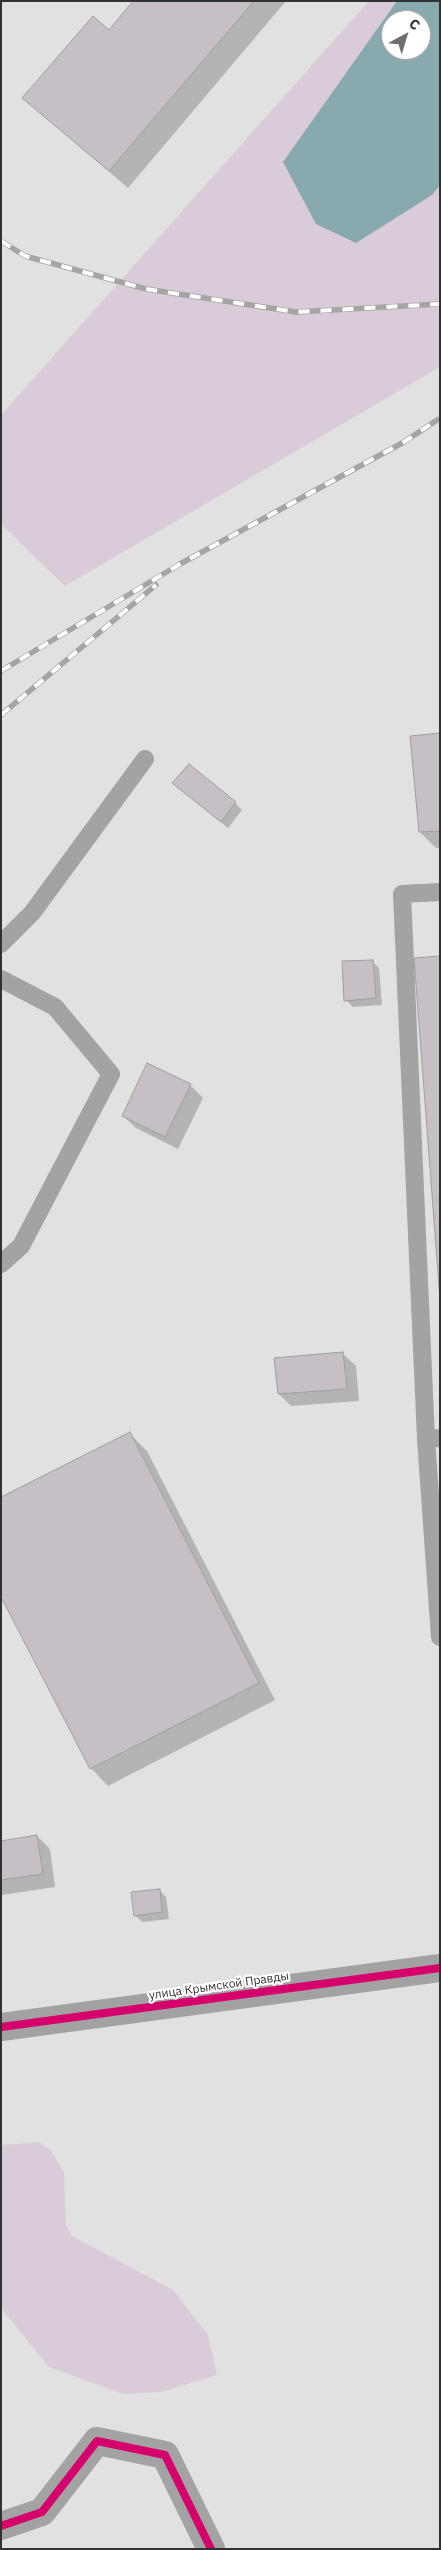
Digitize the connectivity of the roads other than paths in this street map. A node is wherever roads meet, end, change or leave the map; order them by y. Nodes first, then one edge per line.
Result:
1 (145, 760) dead end
2 (440, 892) edge
3 (1, 944) edge
4 (1, 978) edge
5 (1, 1264) edge
6 (433, 1439) edge
7 (440, 1637) edge
8 (440, 1968) edge
9 (1, 2027) edge
10 (1, 2526) edge
11 (211, 2549) edge

1 - 3 lane
2 - 6 lane
4 - 5 lane
6 - 7 lane
8 - 9 street, улица Крымской Правды
10 - 11 street

